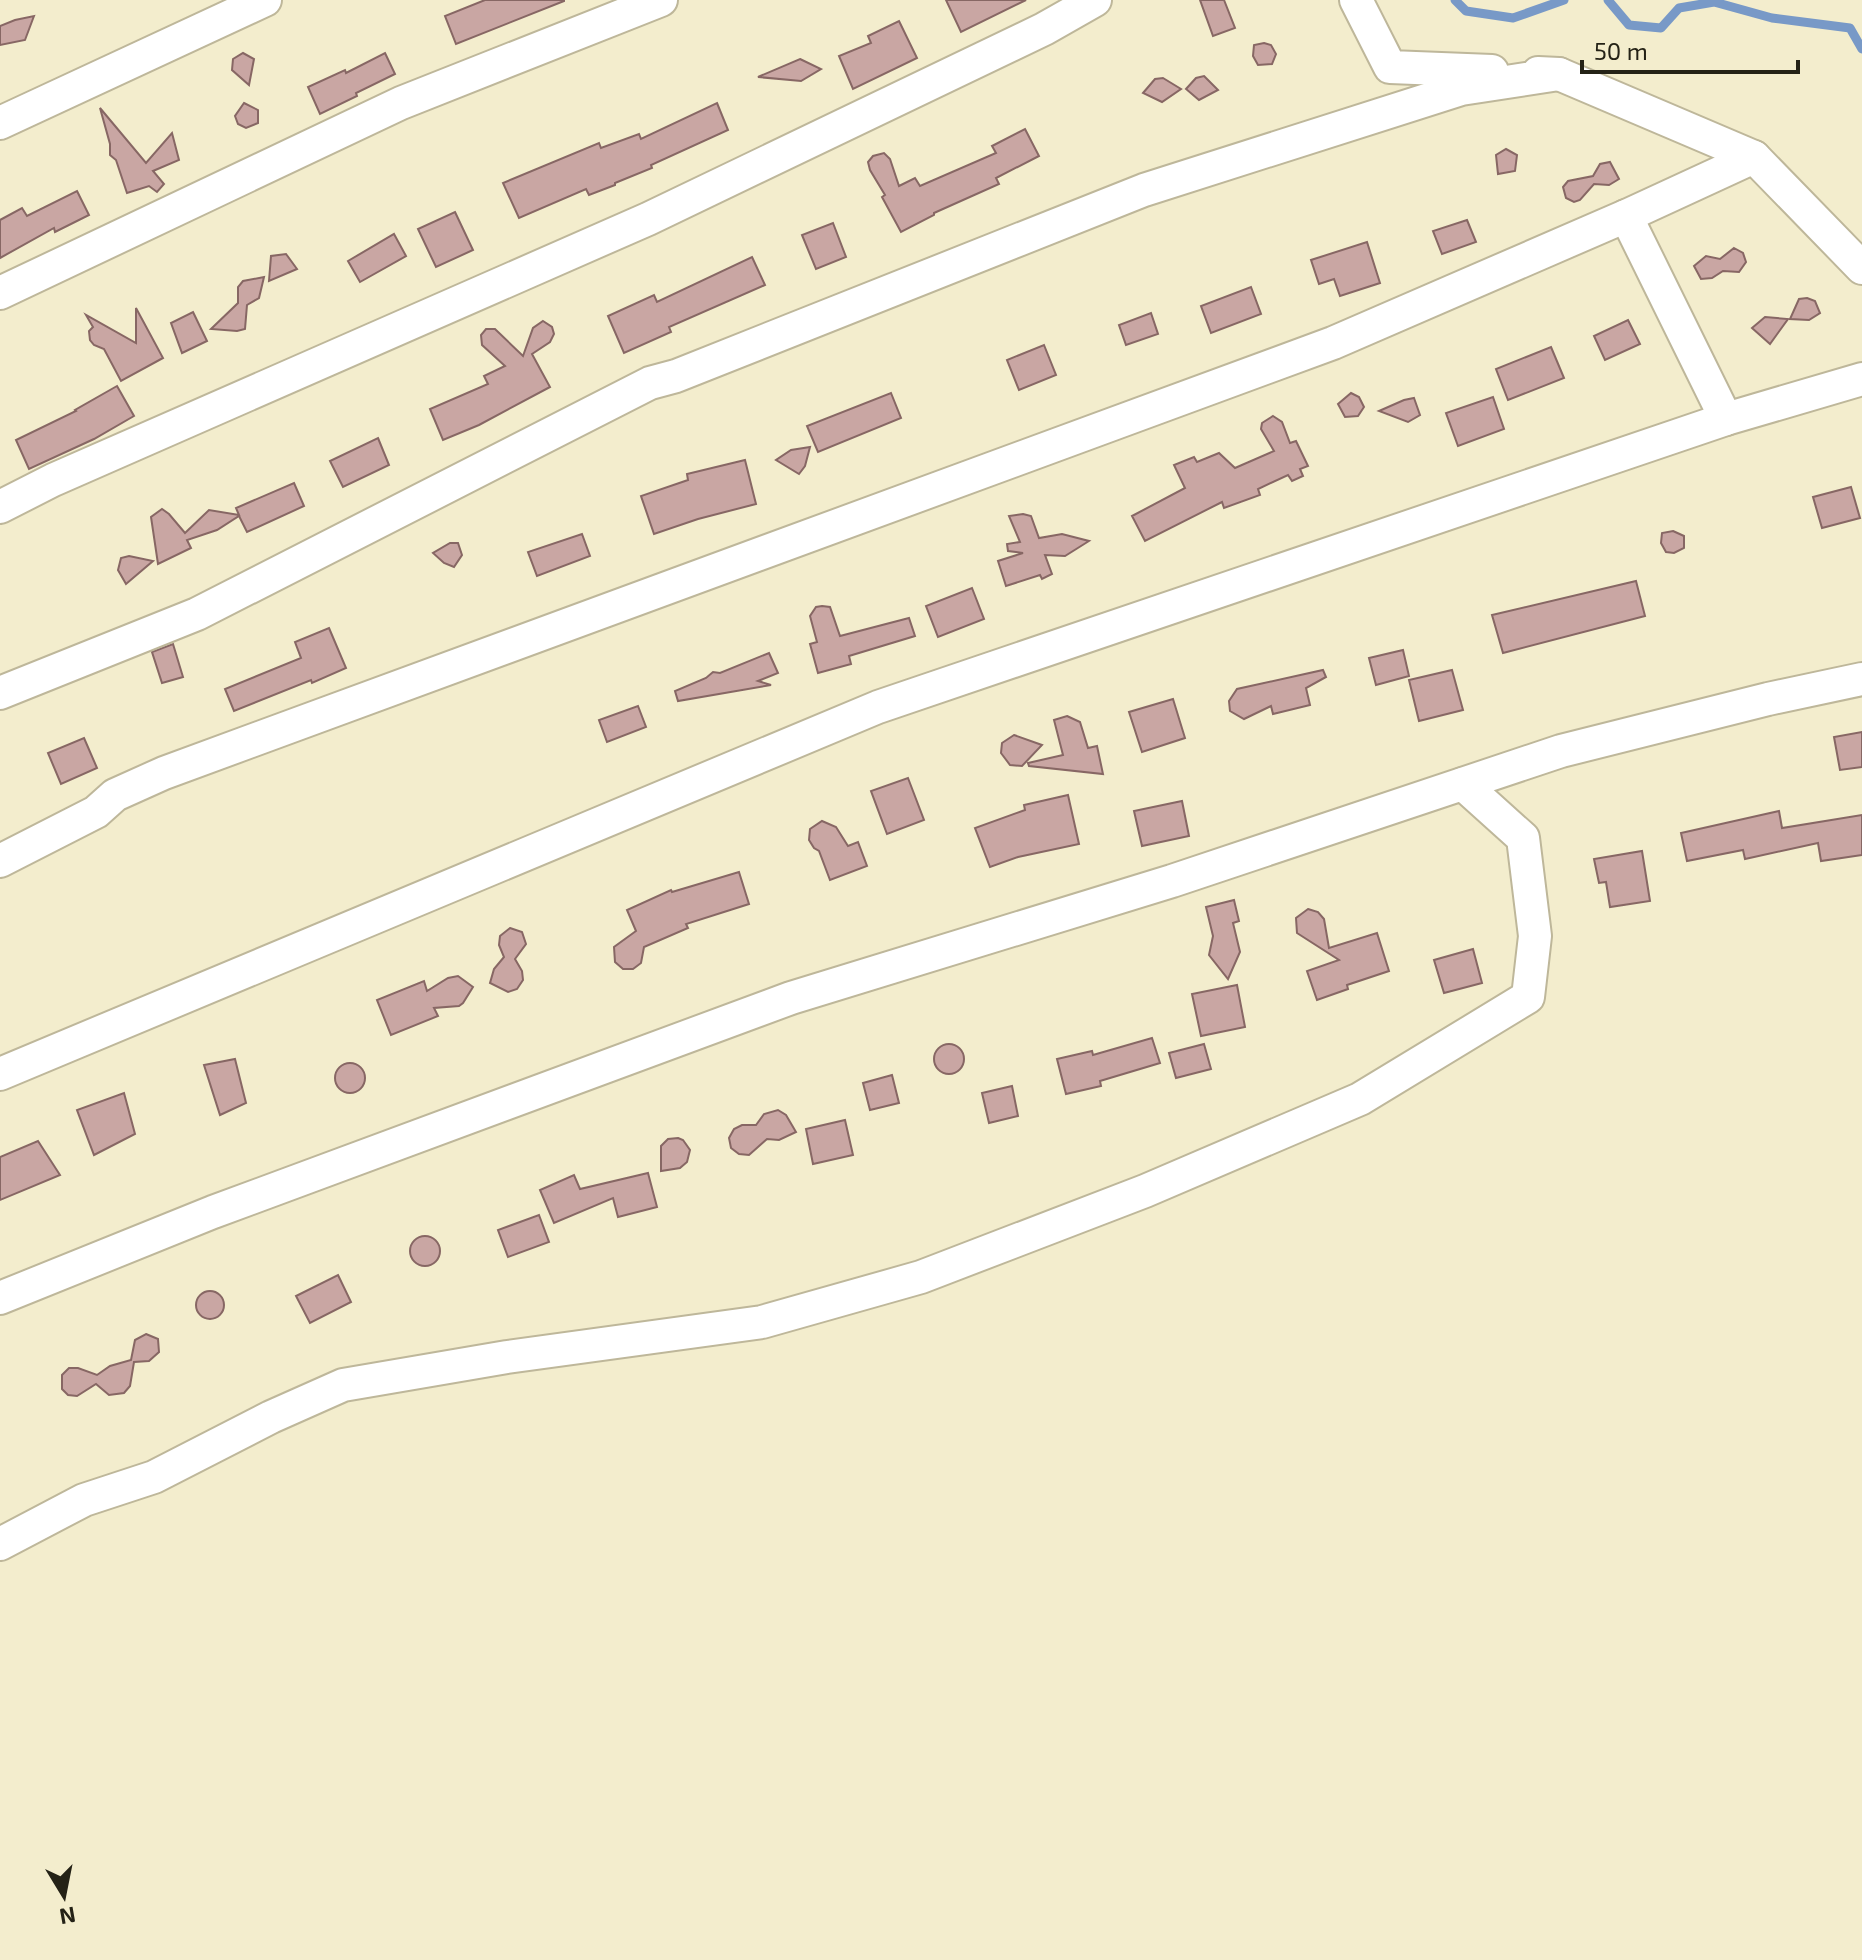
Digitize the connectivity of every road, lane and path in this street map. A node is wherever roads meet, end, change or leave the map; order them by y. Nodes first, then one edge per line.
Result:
1 (265, 0) edge
2 (661, 0) edge
3 (1095, 0) edge
4 (1356, 0) edge
5 (1559, 74) junction
6 (0, 123) edge
7 (1754, 157) junction
8 (1626, 216) junction
9 (1862, 268) edge
10 (0, 293) edge
11 (1862, 379) edge
12 (1726, 419) junction
13 (0, 507) edge
14 (1862, 679) edge
15 (0, 693) edge
16 (1463, 784) junction
17 (0, 861) edge
18 (0, 1074) edge
19 (0, 1298) edge
20 (0, 1544) edge

1 - 6 street
2 - 10 street
3 - 13 street
4 - 5 street
5 - 7 street
5 - 15 street
7 - 8 street
7 - 9 street
8 - 12 street
8 - 17 street
11 - 12 street
12 - 18 street
14 - 16 street
16 - 19 street
16 - 20 street

